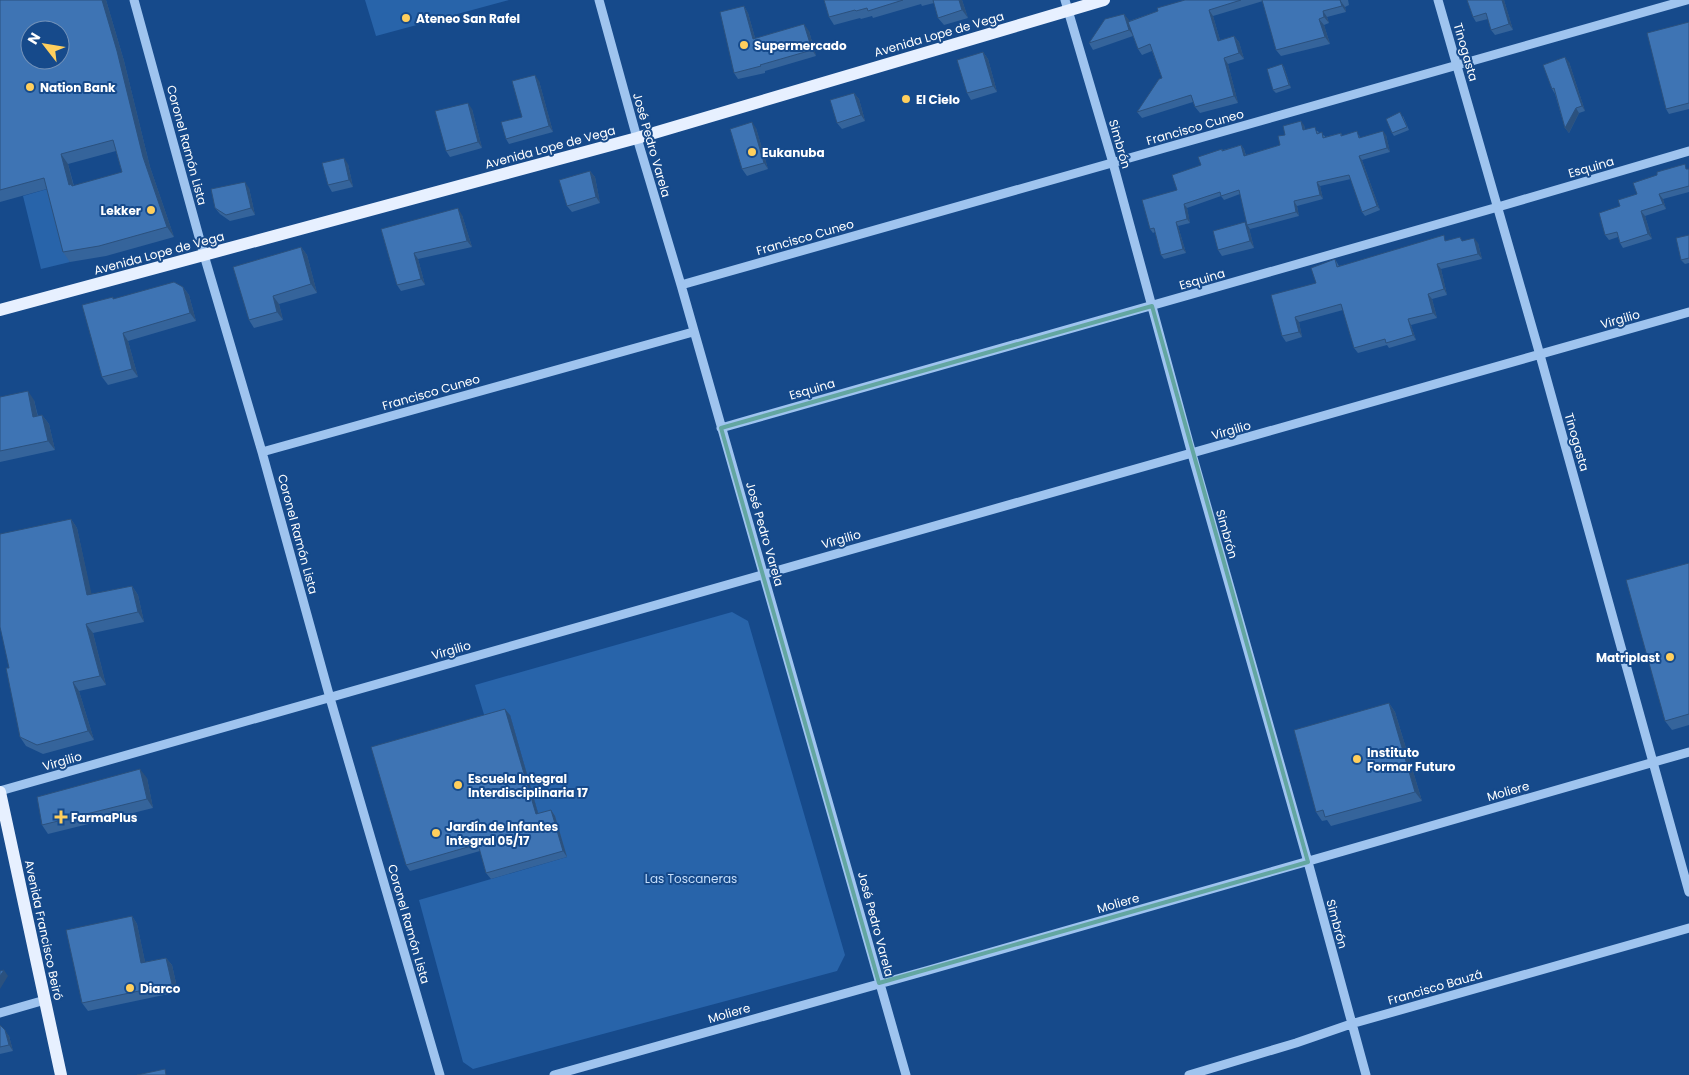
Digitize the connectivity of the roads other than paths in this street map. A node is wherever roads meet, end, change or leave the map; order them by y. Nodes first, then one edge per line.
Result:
1 (134, 0) edge
2 (599, 0) edge
3 (1104, 0) edge
4 (1438, 0) edge
5 (1687, 0) edge
6 (1067, 5) edge
7 (1457, 66) junction
8 (636, 138) junction
9 (1689, 151) edge
10 (1113, 164) junction
11 (1498, 208) junction
12 (204, 255) junction
13 (681, 285) junction
14 (1152, 306) junction
15 (0, 310) edge
16 (1689, 312) edge
17 (693, 332) junction
18 (1540, 355) junction
19 (721, 428) junction
20 (262, 452) junction
21 (1192, 454) junction
22 (762, 574) junction
23 (330, 698) junction
24 (1689, 752) edge
25 (1654, 762) junction
26 (0, 791) edge
27 (1308, 862) junction
28 (1689, 892) edge
29 (1689, 928) edge
30 (879, 983) junction
31 (45, 1000) junction
32 (0, 1013) edge
33 (1351, 1024) junction
34 (61, 1075) edge
35 (440, 1075) edge
36 (554, 1075) edge
37 (906, 1075) edge
38 (1189, 1075) edge
39 (1366, 1075) edge

1 - 12 street, Coronel Ramón Lista
2 - 8 street, José Pedro Varela
3 - 6 main road, Avenida Lope de Vega
4 - 7 street, Tinogasta
5 - 7 street, Francisco Cuneo
6 - 8 main road, Avenida Lope de Vega
6 - 10 street, Simbrón
7 - 10 street, Francisco Cuneo
7 - 11 street, Tinogasta
8 - 12 main road, Avenida Lope de Vega
8 - 13 street, José Pedro Varela
9 - 11 street, Esquina
10 - 13 street, Francisco Cuneo
10 - 14 street, Simbrón
11 - 14 street, Esquina
11 - 18 street, Tinogasta
12 - 15 main road, Avenida Lope de Vega
12 - 20 street, Coronel Ramón Lista
13 - 17 street, José Pedro Varela
14 - 19 street, Esquina
14 - 21 street, Simbrón
16 - 18 street, Virgilio
17 - 19 street, José Pedro Varela
17 - 20 street, Francisco Cuneo
18 - 21 street, Virgilio
18 - 25 street, Tinogasta
19 - 22 street, José Pedro Varela
20 - 23 street, Coronel Ramón Lista
21 - 22 street, Virgilio
21 - 27 street, Simbrón
22 - 23 street, Virgilio
22 - 30 street, José Pedro Varela
23 - 26 street, Virgilio
23 - 35 street, Coronel Ramón Lista
24 - 25 street, Moliere
25 - 27 street, Moliere
25 - 28 street, Tinogasta
26 - 31 main road, Avenida Francisco Beiró
27 - 30 street, Moliere
27 - 33 street, Simbrón
29 - 33 street, Francisco Bauzá
30 - 36 street, Moliere
30 - 37 street, José Pedro Varela
31 - 32 street
31 - 34 main road, Avenida Francisco Beiró
33 - 38 street, Francisco Bauzá
33 - 39 street, Simbrón

